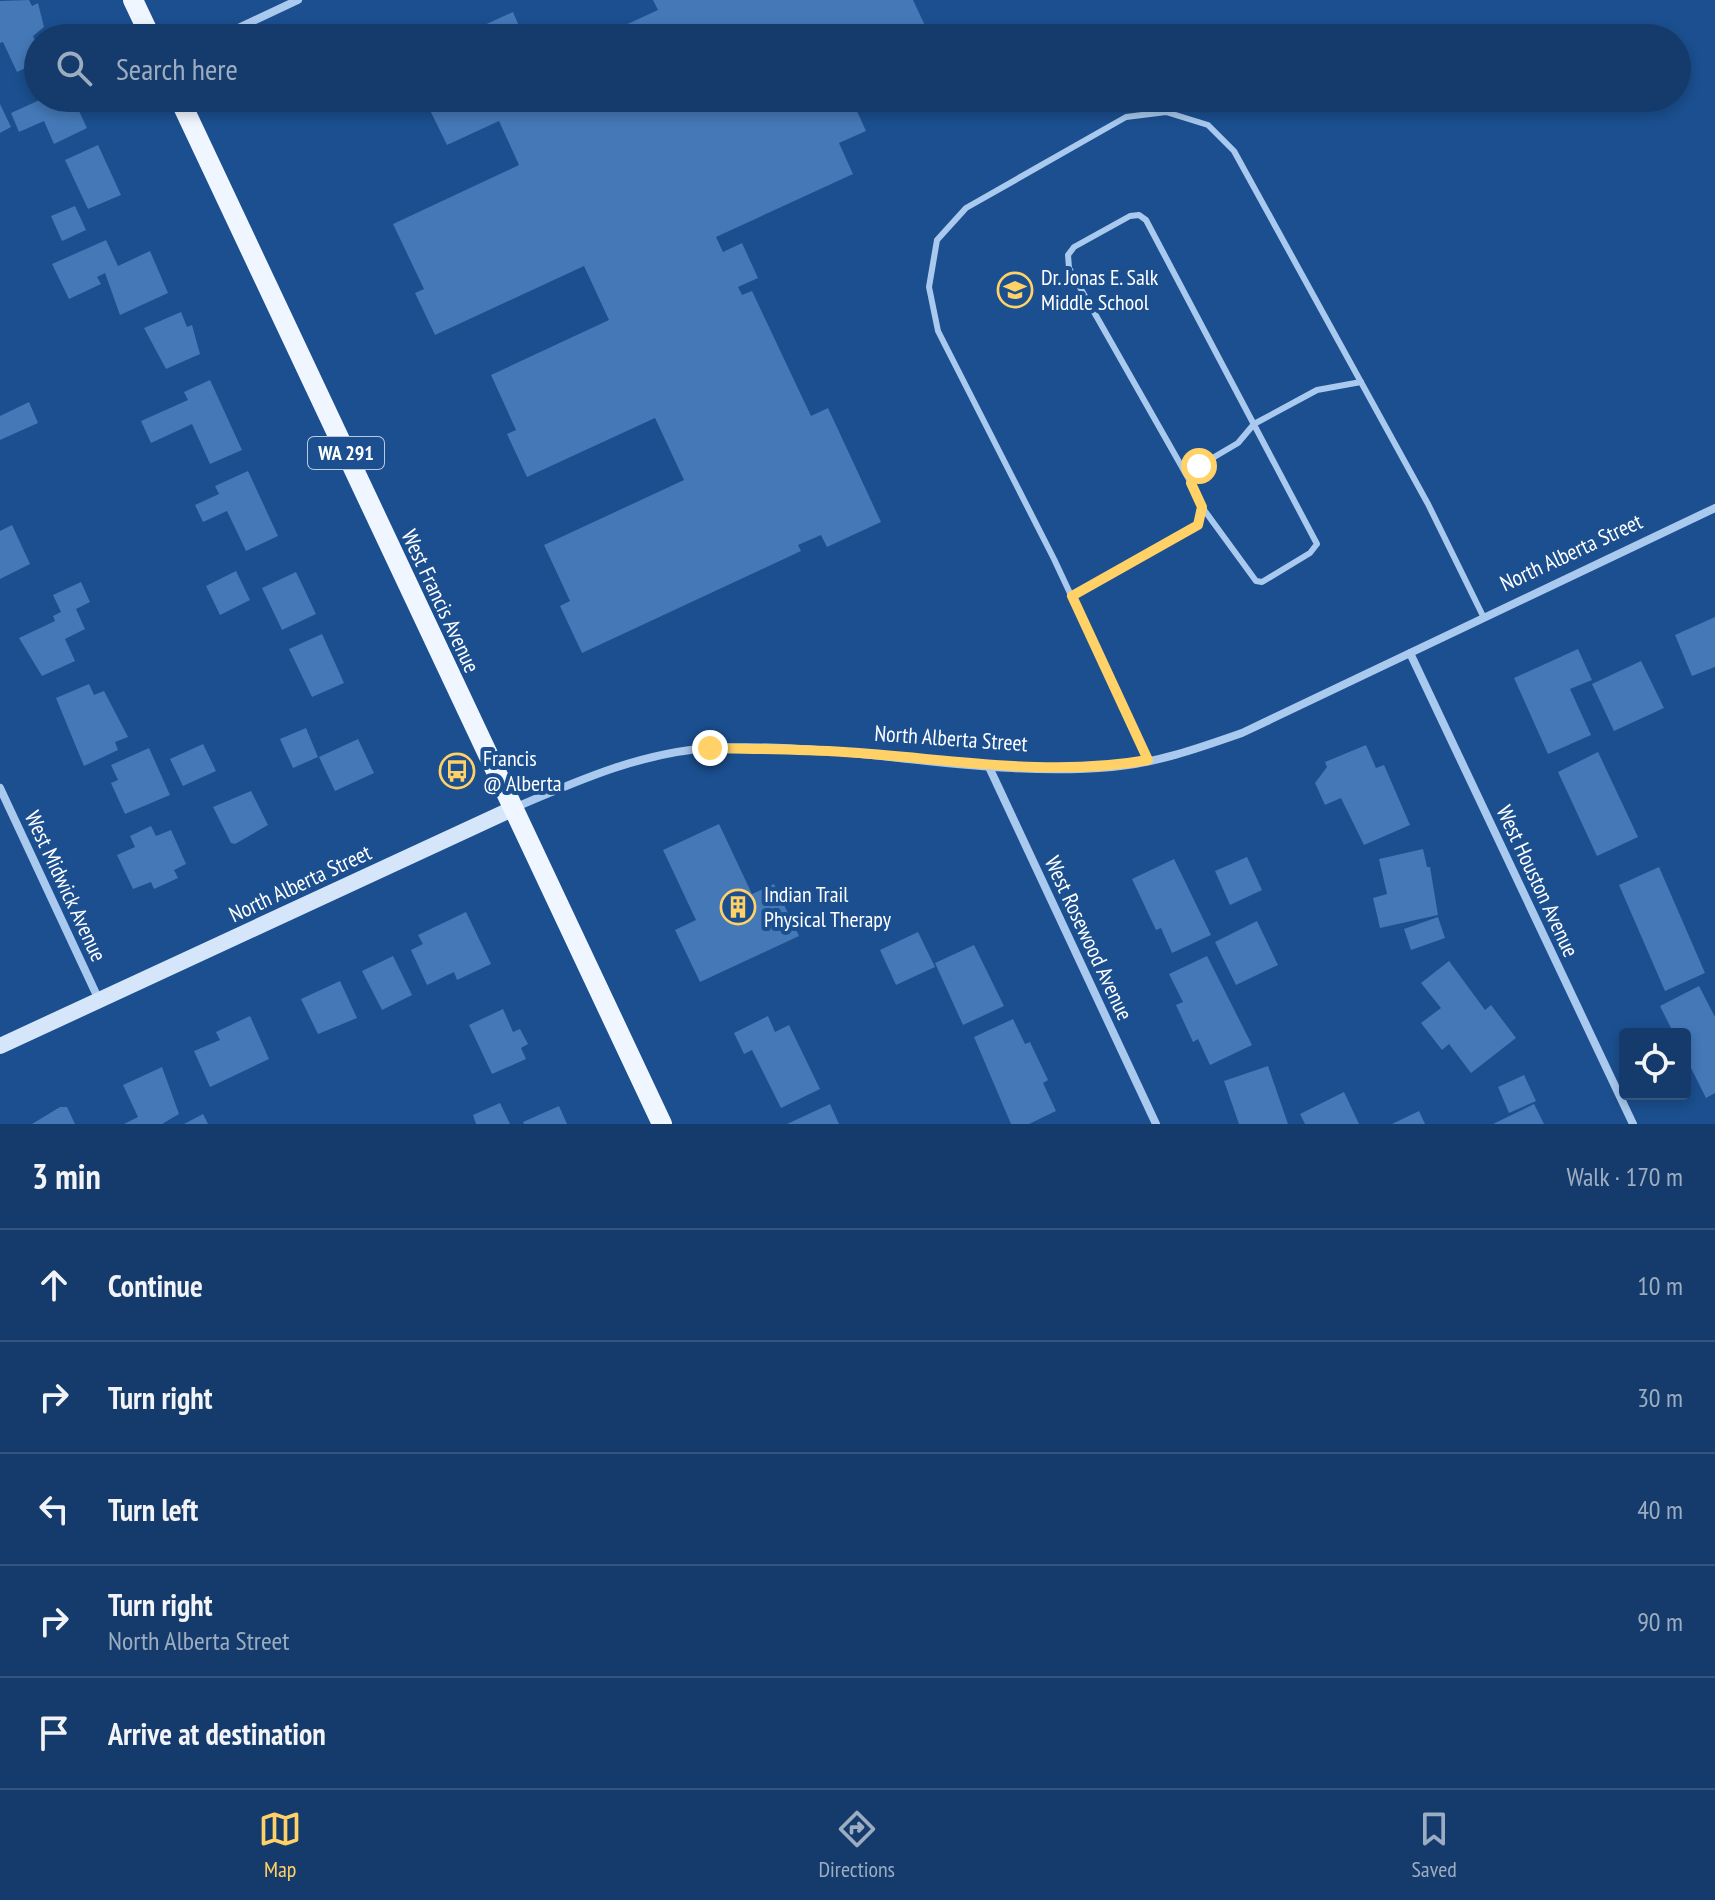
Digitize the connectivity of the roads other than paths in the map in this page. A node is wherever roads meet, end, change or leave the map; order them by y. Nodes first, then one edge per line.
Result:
1 (133, 0) edge
2 (298, 0) edge
3 (144, 24) edge
4 (247, 24) edge
5 (186, 112) edge
6 (1361, 382) junction
7 (1254, 424) junction
8 (1191, 483) junction
9 (1202, 507) junction
10 (1715, 508) edge
11 (1072, 596) junction
12 (1484, 618) junction
13 (1410, 653) junction
14 (1148, 760) junction
15 (989, 767) junction
16 (0, 788) edge
17 (512, 809) junction
18 (99, 1000) junction
19 (0, 1046) edge
20 (662, 1124) edge
21 (1156, 1124) edge
22 (1633, 1124) edge

1 - 3 main road
2 - 4 street
5 - 17 main road, West Francis Avenue / WA 291
6 - 7 lane
6 - 11 lane
6 - 12 lane
7 - 8 lane
7 - 8 lane
7 - 9 lane
8 - 9 lane
9 - 11 lane
10 - 12 street, North Alberta Street
11 - 14 lane
12 - 13 street, North Alberta Street
13 - 14 street, North Alberta Street
13 - 22 street, West Houston Avenue
14 - 15 street, North Alberta Street
15 - 17 street, North Alberta Street
15 - 21 street, West Rosewood Avenue
16 - 18 street, West Midwick Avenue
17 - 18 main road, North Alberta Street
17 - 20 main road, West Francis Avenue / WA 291
18 - 19 main road, North Alberta Street

